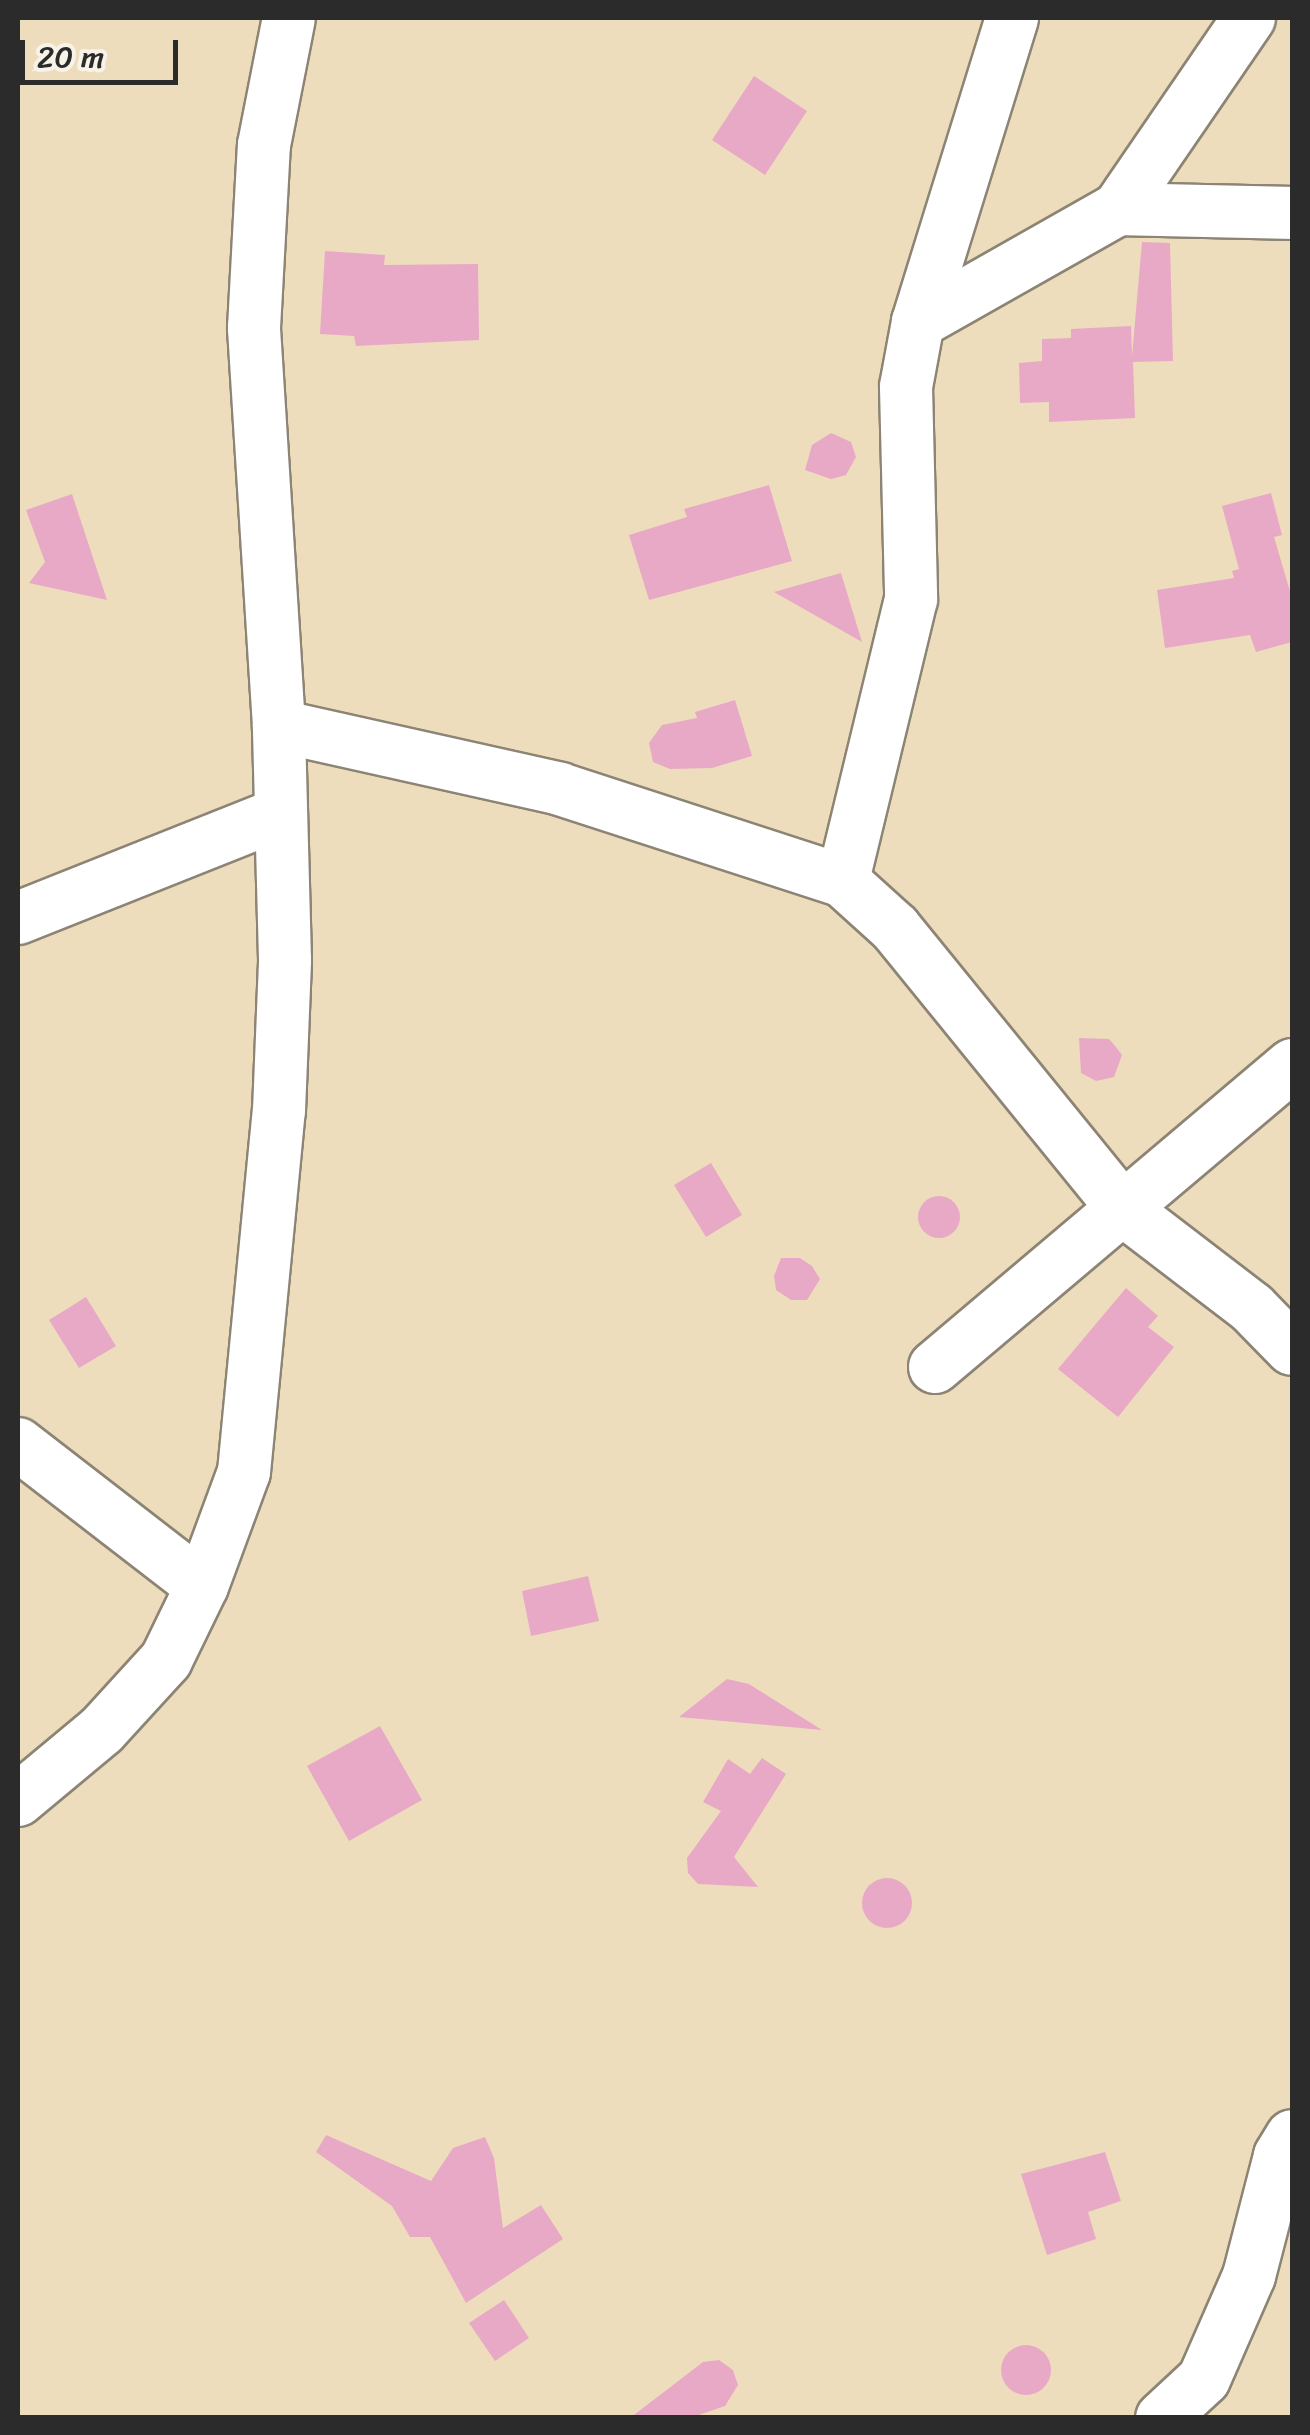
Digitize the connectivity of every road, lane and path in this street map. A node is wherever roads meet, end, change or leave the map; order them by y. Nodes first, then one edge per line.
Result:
1 (289, 18) edge
2 (1012, 18) edge
3 (1249, 18) edge
4 (1118, 209) junction
5 (1292, 213) edge
6 (918, 322) junction
7 (279, 726) junction
8 (280, 814) junction
9 (843, 881) junction
10 (18, 918) edge
11 (1292, 1065) edge
12 (1124, 1210) junction
13 (1292, 1349) edge
14 (934, 1367) dead end
15 (18, 1444) edge
16 (202, 1586) junction
17 (18, 1800) edge
18 (1292, 2136) edge
19 (1162, 2418) edge

1 - 7 street
2 - 6 street
3 - 4 street
4 - 5 street
4 - 6 street
6 - 9 street
7 - 8 street
7 - 9 street
8 - 10 street
8 - 16 street
9 - 12 street
11 - 12 street
12 - 13 street
12 - 14 street
15 - 16 street
16 - 17 street
18 - 19 street

